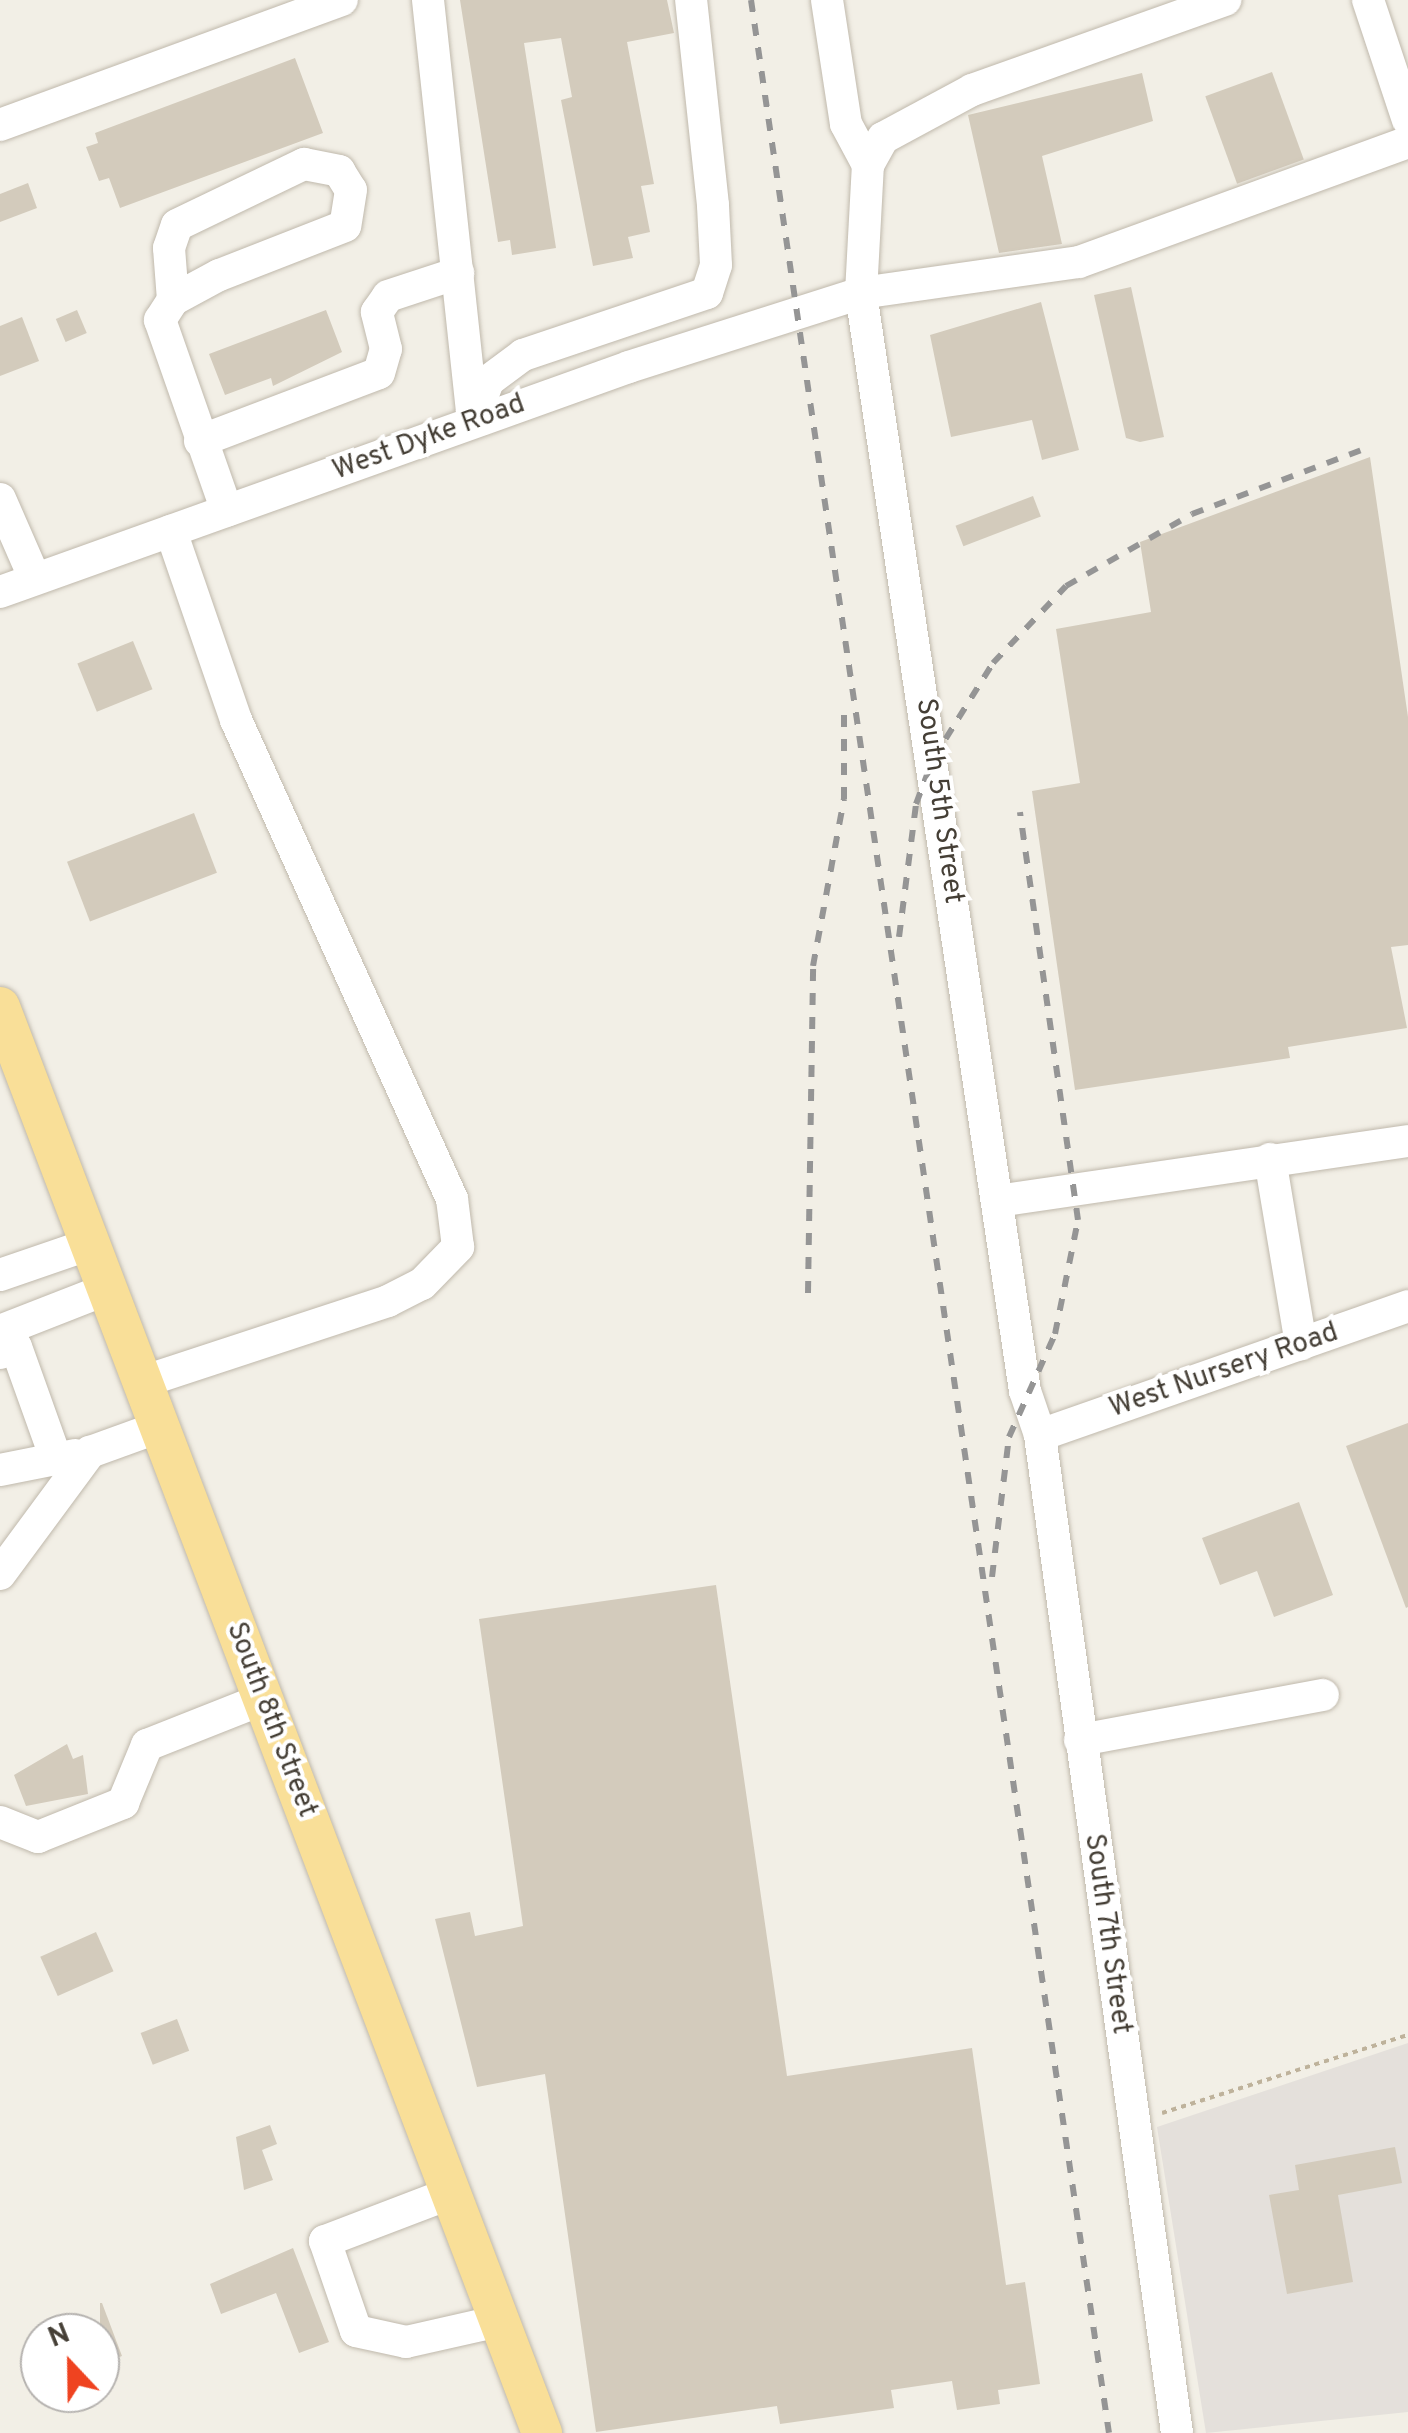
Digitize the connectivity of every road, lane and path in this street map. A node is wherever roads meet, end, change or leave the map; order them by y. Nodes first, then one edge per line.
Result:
1 (342, 0) edge
2 (428, 0) edge
3 (691, 0) edge
4 (827, 0) edge
5 (1225, 0) edge
6 (1368, 0) edge
7 (1408, 120) edge
8 (0, 125) edge
9 (1408, 142) edge
10 (868, 165) junction
11 (458, 273) junction
12 (860, 293) junction
13 (174, 300) junction
14 (473, 422) junction
15 (200, 442) junction
16 (1, 494) edge
17 (227, 511) junction
18 (171, 531) junction
19 (35, 579) junction
20 (0, 592) edge
21 (4, 1032) edge
22 (1408, 1141) edge
23 (1270, 1159) junction
24 (996, 1201) junction
25 (90, 1244) junction
26 (0, 1275) edge
27 (107, 1289) junction
28 (1408, 1306) edge
29 (0, 1331) edge
30 (1301, 1344) junction
31 (0, 1353) edge
32 (142, 1382) junction
33 (159, 1427) junction
34 (1040, 1435) junction
35 (90, 1452) junction
36 (56, 1459) junction
37 (2, 1463) edge
38 (0, 1574) edge
39 (1323, 1694) dead end
40 (262, 1699) junction
41 (1080, 1740) junction
42 (0, 1822) edge
43 (1408, 2035) edge
44 (1132, 2116) junction
45 (451, 2194) junction
46 (499, 2322) junction
47 (542, 2433) edge
48 (1177, 2433) edge

1 - 8 street
2 - 11 street
3 - 14 street
4 - 10 street
5 - 10 street
6 - 7 street
9 - 12 street, West Dyke Road
10 - 12 street, South 5th Street
11 - 14 street
11 - 15 street
12 - 14 street, West Dyke Road
12 - 24 street, South 5th Street
13 - 13 street
13 - 15 street
14 - 17 street, West Dyke Road
15 - 17 street
16 - 19 street
17 - 18 street, West Dyke Road
18 - 19 street, West Dyke Road
18 - 32 street
19 - 20 street, West Dyke Road
21 - 25 main road, South 8th Street
22 - 23 street
23 - 24 street
23 - 30 street
24 - 34 street, South 5th Street
25 - 26 street
25 - 27 main road, South 8th Street
27 - 29 street
27 - 32 main road, South 8th Street
28 - 30 street, West Nursery Road
30 - 34 street, West Nursery Road
31 - 36 street
32 - 33 main road, South 8th Street
33 - 35 street
33 - 40 main road, South 8th Street
34 - 41 street, South 7th Street
35 - 36 street
35 - 38 street
36 - 37 street
39 - 41 street
40 - 42 street
40 - 45 main road, South 8th Street
41 - 44 street, South 7th Street
43 - 44 path
44 - 48 street, South 7th Street
45 - 46 main road, South 8th Street
45 - 46 street
46 - 47 main road, South 8th Street

